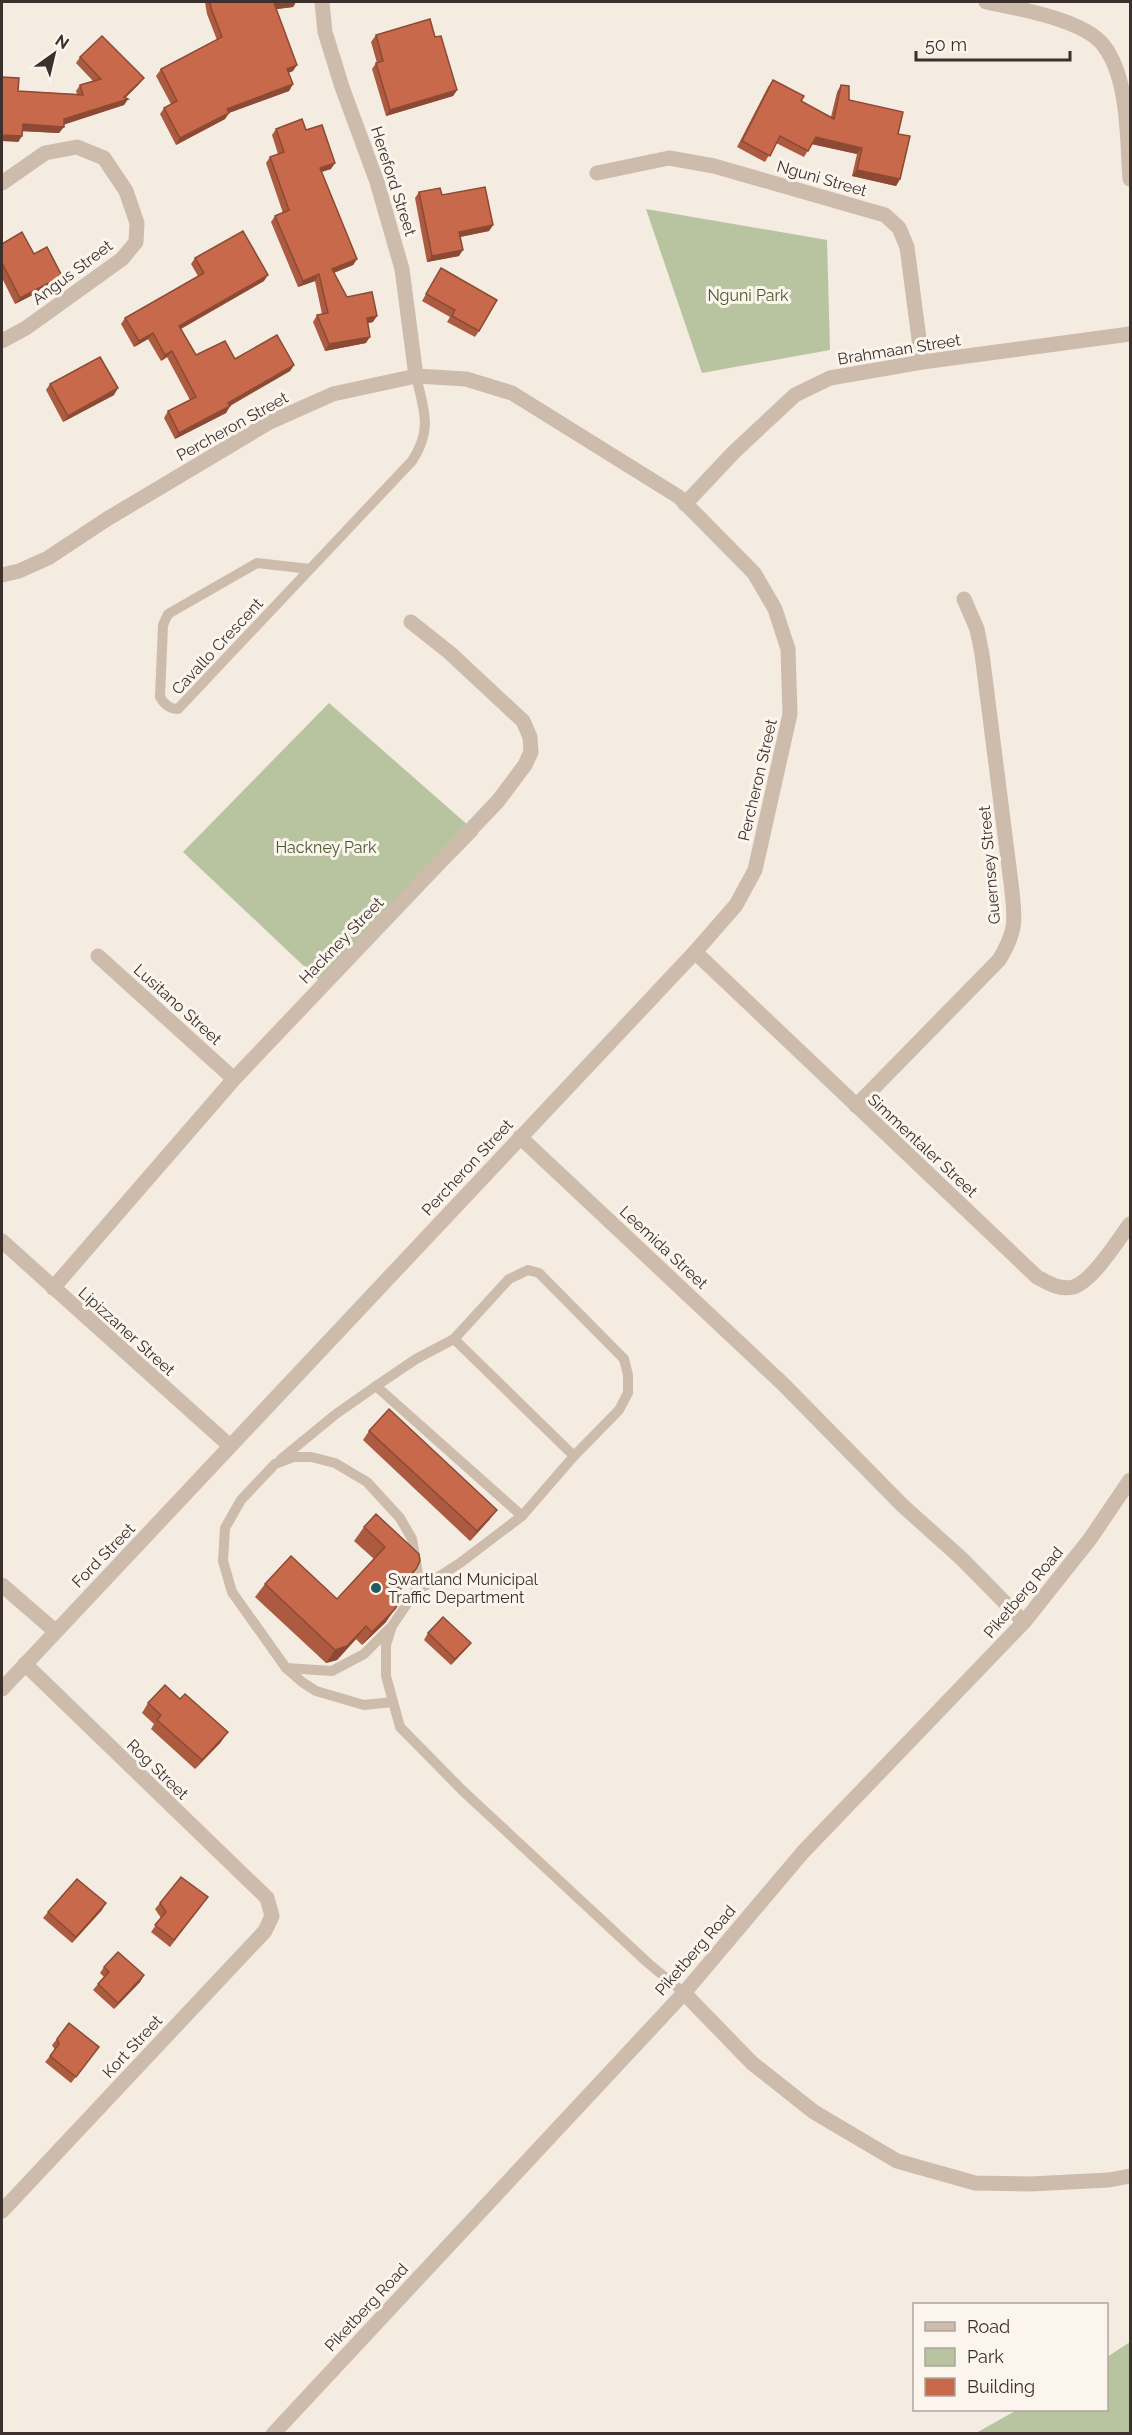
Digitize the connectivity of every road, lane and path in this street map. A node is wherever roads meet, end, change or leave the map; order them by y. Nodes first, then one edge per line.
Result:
1 (322, 2) edge
2 (986, 2) edge
3 (597, 173) dead end
4 (1131, 179) edge
5 (2, 183) edge
6 (1131, 334) edge
7 (2, 341) edge
8 (922, 362) junction
9 (416, 376) junction
10 (686, 504) junction
11 (310, 569) junction
12 (2, 575) edge
13 (964, 599) dead end
14 (411, 622) dead end
15 (695, 952) junction
16 (98, 956) dead end
17 (234, 1079) junction
18 (856, 1107) junction
19 (520, 1137) junction
20 (1131, 1224) edge
21 (2, 1241) edge
22 (53, 1288) junction
23 (454, 1339) junction
24 (376, 1386) junction
25 (230, 1446) junction
26 (574, 1456) junction
27 (275, 1464) junction
28 (1131, 1480) edge
29 (522, 1516) junction
30 (2, 1586) edge
31 (415, 1592) junction
32 (1024, 1622) junction
33 (392, 1626) junction
34 (55, 1631) junction
35 (25, 1664) junction
36 (286, 1668) junction
37 (2, 1689) edge
38 (393, 1702) junction
39 (267, 1898) joint
40 (684, 1993) junction
41 (1131, 2176) edge
42 (2, 2211) edge
43 (273, 2433) edge

1 - 9 street, Hereford Street
2 - 4 street
3 - 8 street, Nguni Street
5 - 7 street, Angus Street
6 - 8 street, Brahmaan Street
8 - 10 street, Brahmaan Street
9 - 10 street, Percheron Street
9 - 11 lane, Cavallo Crescent
9 - 12 street, Percheron Street
10 - 15 street, Percheron Street
11 - 11 lane, Cavallo Crescent
13 - 18 street, Guernsey Street
14 - 17 street, Hackney Street
15 - 18 street, Simmentaler Street
15 - 19 street, Percheron Street
16 - 17 street, Lusitano Street
17 - 22 street, Hackney Street
18 - 20 street, Simmentaler Street
19 - 25 street, Percheron Street
19 - 32 street, Leemida Street
21 - 22 street, Lipizzaner Street
22 - 25 street, Lipizzaner Street
23 - 24 lane
23 - 26 lane
23 - 26 lane
24 - 27 lane
24 - 29 lane
25 - 34 street, Ford Street
26 - 29 lane
27 - 31 lane
27 - 36 lane
28 - 32 street, Piketberg Road
29 - 31 lane
30 - 34 street
31 - 33 lane
32 - 40 street, Piketberg Road
33 - 36 lane
33 - 38 lane
34 - 35 street, Ford Street
35 - 37 street, Ford Street
35 - 39 street, Rog Street
36 - 38 lane
38 - 40 lane
39 - 42 street, Kort Street
40 - 41 street
40 - 43 street, Piketberg Road

